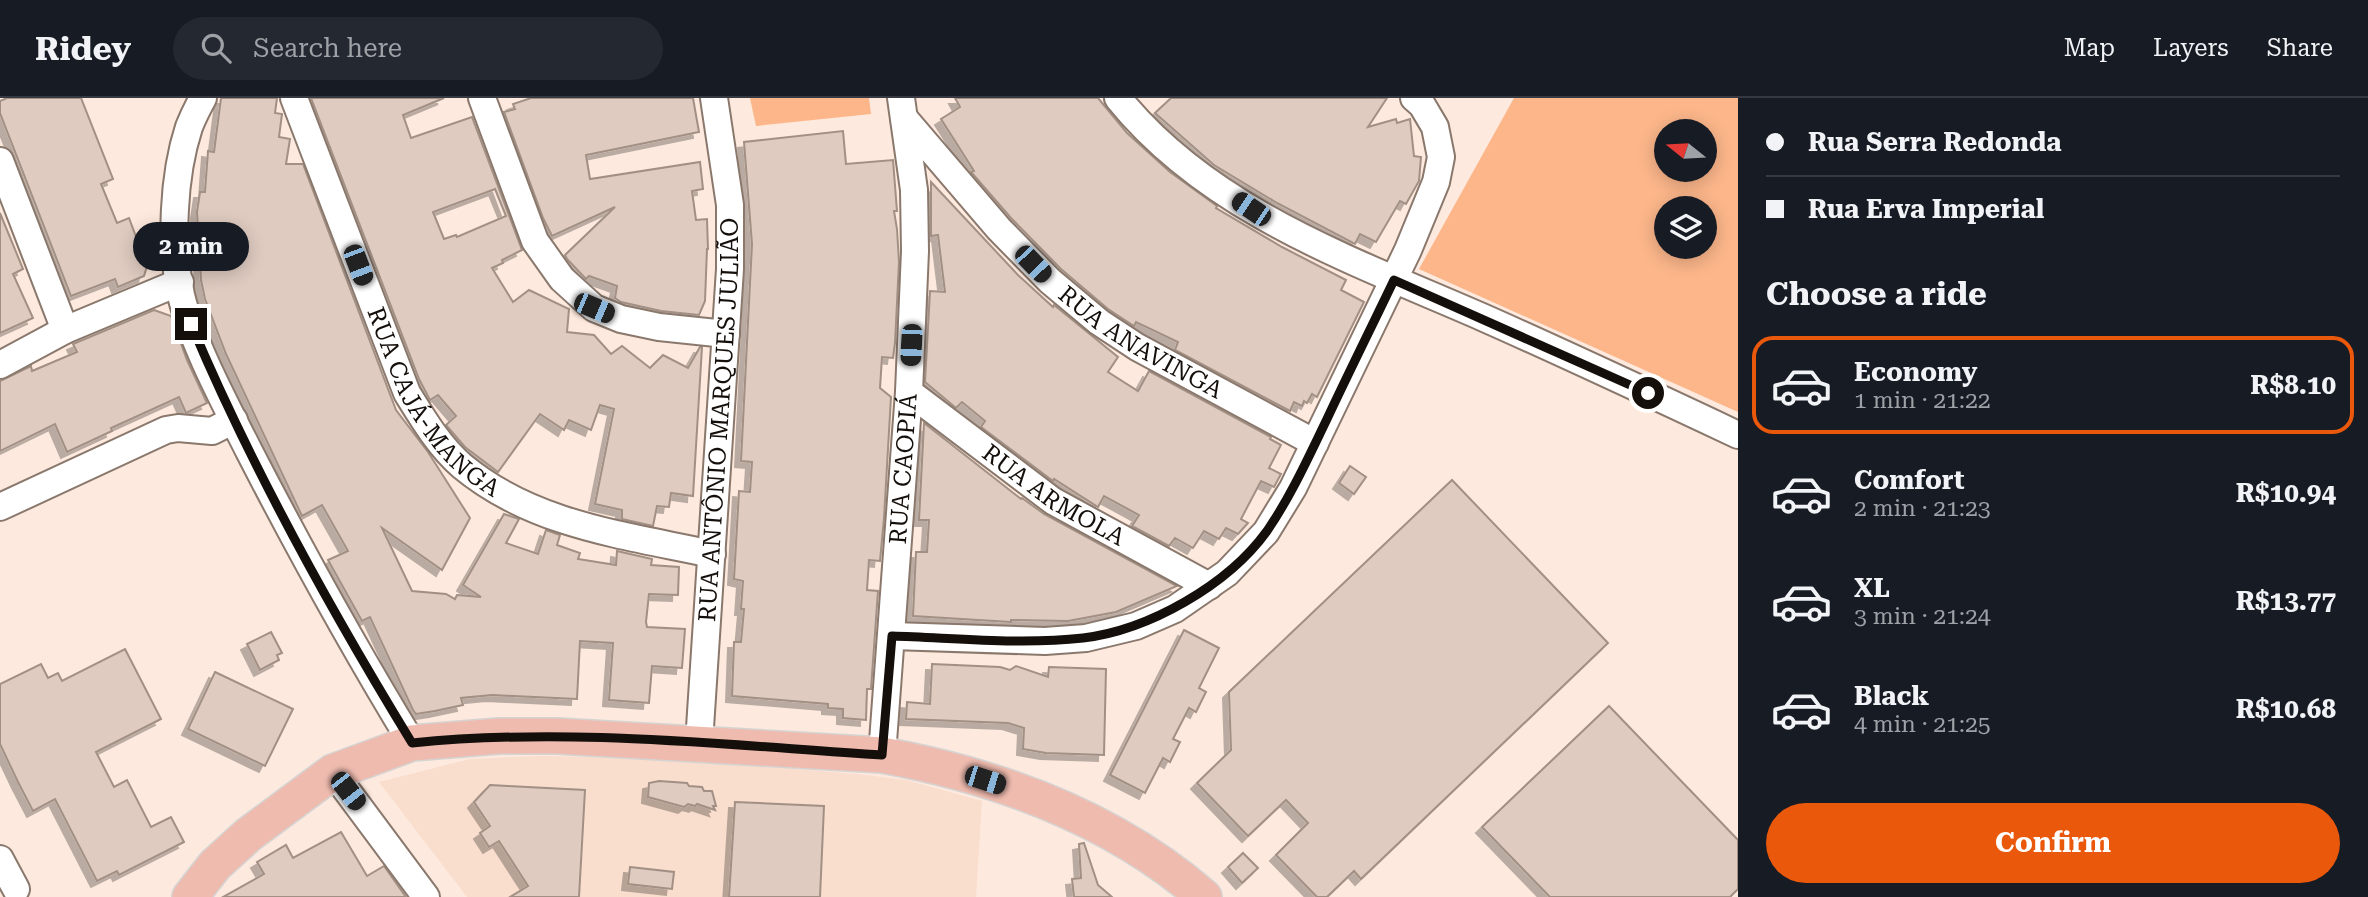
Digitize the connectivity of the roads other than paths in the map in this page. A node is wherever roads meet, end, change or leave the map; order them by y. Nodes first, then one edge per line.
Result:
1 (203, 98) edge
2 (294, 98) edge
3 (482, 98) edge
4 (714, 98) edge
5 (1118, 98) edge
6 (1414, 98) edge
7 (903, 108) edge
8 (0, 163) edge
9 (1394, 280) junction
10 (180, 282) junction
11 (65, 330) junction
12 (726, 334) junction
13 (0, 365) edge
14 (909, 392) junction
15 (234, 420) junction
16 (1738, 435) edge
17 (1315, 443) junction
18 (0, 507) edge
19 (712, 554) junction
20 (1209, 586) junction
21 (892, 636) junction
22 (412, 743) junction
23 (699, 743) junction
24 (882, 755) junction
25 (333, 772) junction
26 (0, 859) edge
27 (16, 889) dead end
28 (190, 897) edge
29 (426, 897) edge
30 (1204, 897) edge

1 - 10 street
2 - 19 street, RUA CAJÁ-MANGA
3 - 12 street
4 - 12 street, RUA ANTÔNIO MARQUES JULIÃO
5 - 9 street
6 - 9 street
7 - 14 street, RUA CAOPIÁ
7 - 17 street, RUA ANAVINGA
8 - 11 street
9 - 16 street
9 - 17 street
10 - 11 street
10 - 15 street
11 - 13 street
12 - 19 street, RUA ANTÔNIO MARQUES JULIÃO
14 - 20 street, RUA ARMOLA
14 - 21 street, RUA CAOPIÁ
15 - 18 street
15 - 22 street
17 - 20 street
19 - 23 street, RUA ANTÔNIO MARQUES JULIÃO
20 - 21 street
21 - 24 street, RUA CAOPIÁ
22 - 23 main road
22 - 25 main road
23 - 24 main road
24 - 30 main road
25 - 28 main road
25 - 29 street
26 - 27 street

